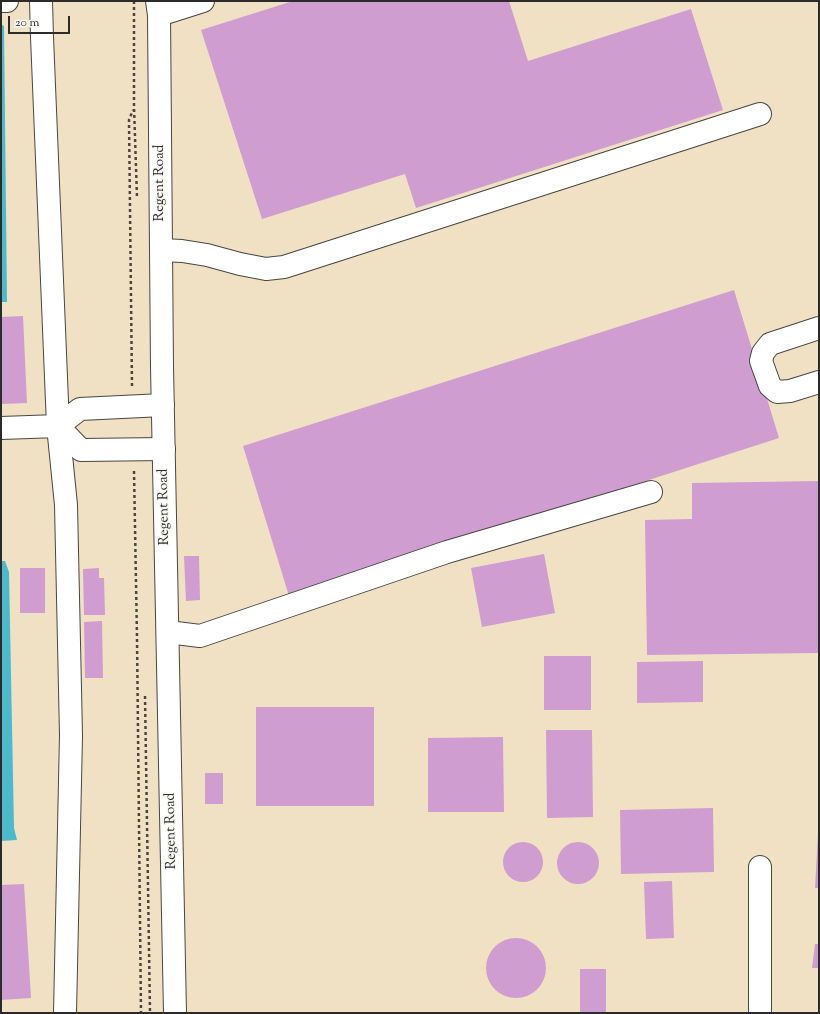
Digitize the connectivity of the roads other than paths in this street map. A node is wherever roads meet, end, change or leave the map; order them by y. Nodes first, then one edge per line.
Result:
1 (1, 1) edge
2 (7, 1) edge
3 (42, 1) edge
4 (203, 1) edge
5 (158, 8) edge
6 (760, 114) dead end
7 (162, 250) junction
8 (819, 328) edge
9 (819, 382) edge
10 (163, 405) junction
11 (58, 426) junction
12 (1, 428) edge
13 (164, 449) junction
14 (651, 492) dead end
15 (168, 632) junction
16 (760, 867) dead end
17 (65, 1013) edge
18 (175, 1013) edge
19 (760, 1013) edge

1 - 2 main road
3 - 11 main road
4 - 5 main road
5 - 7 main road, Regent Road
6 - 7 main road
7 - 10 main road, Regent Road
8 - 9 main road
10 - 11 main road
10 - 13 main road, Regent Road
11 - 12 main road
11 - 13 main road
11 - 17 main road
13 - 15 main road, Regent Road
14 - 15 main road
15 - 18 main road, Regent Road
16 - 19 main road

